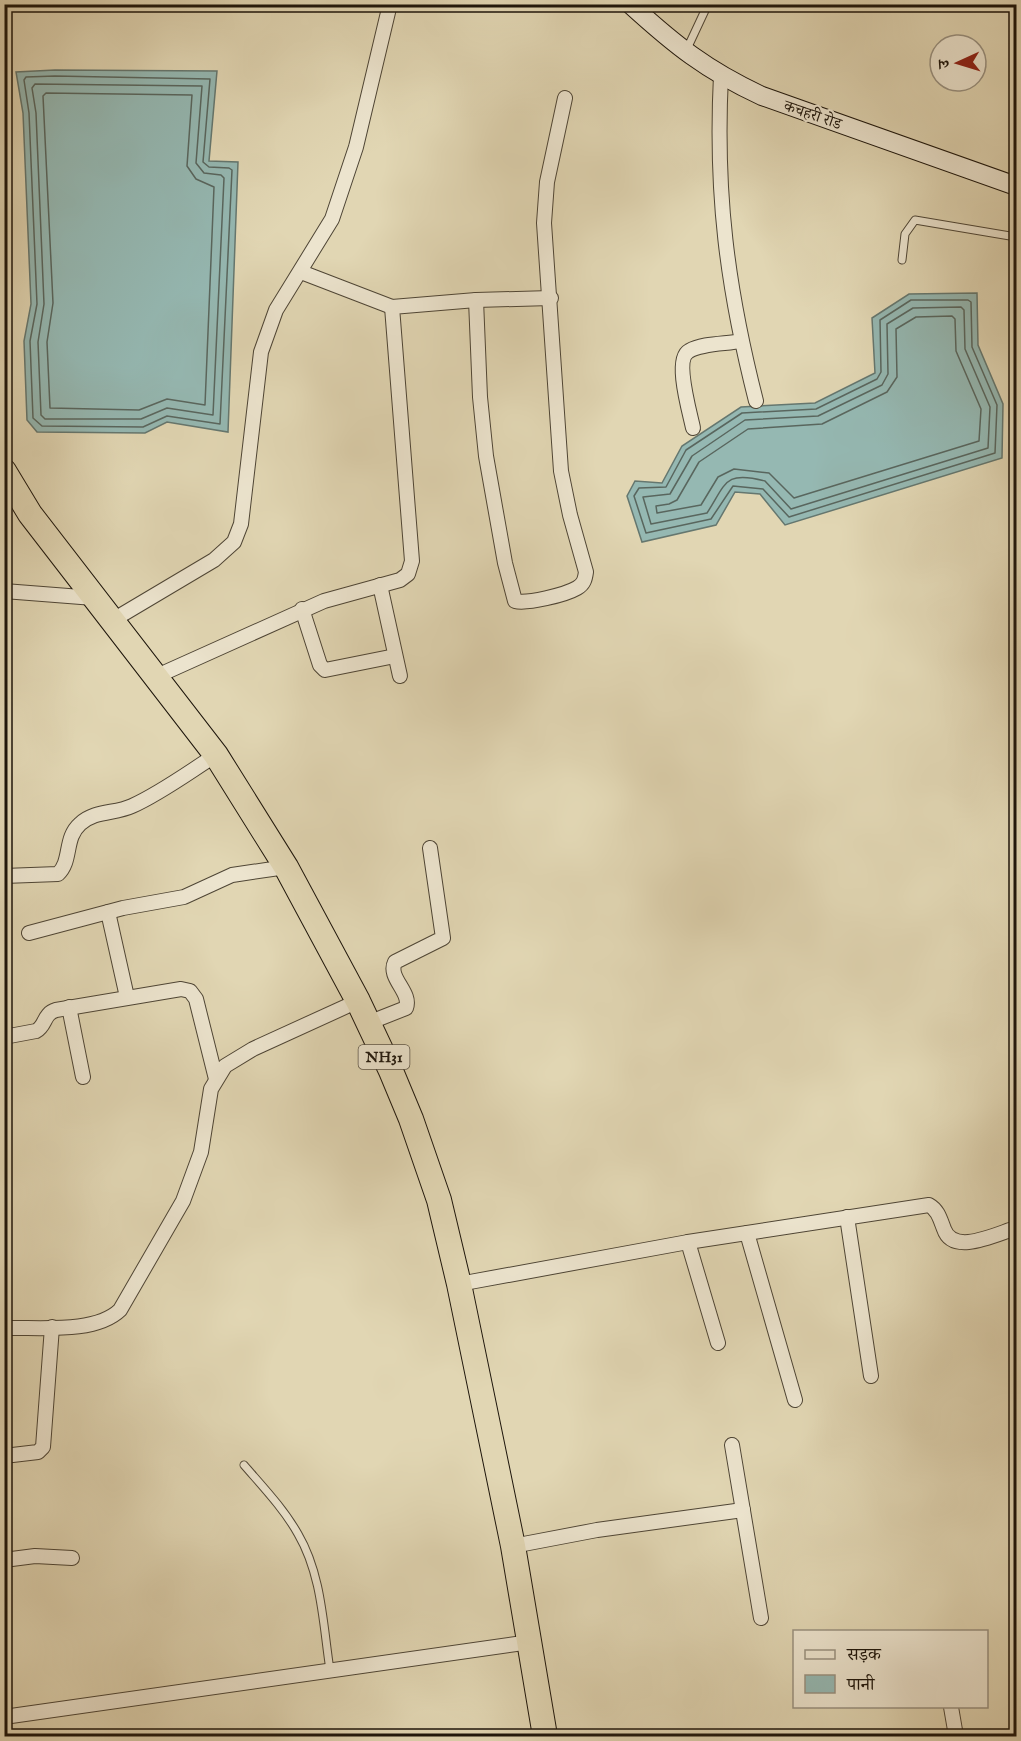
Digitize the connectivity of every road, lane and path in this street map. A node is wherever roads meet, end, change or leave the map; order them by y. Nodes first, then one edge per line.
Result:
1 (390, 4) edge
2 (630, 4) edge
3 (708, 4) edge
4 (685, 54) junction
5 (721, 75) junction
6 (565, 98) dead end
7 (1017, 186) edge
8 (1017, 237) edge
9 (902, 260) dead end
10 (301, 272) junction
11 (551, 298) junction
12 (476, 300) junction
13 (392, 307) junction
14 (741, 341) junction
15 (756, 401) dead end
16 (693, 428) dead end
17 (4, 471) edge
18 (381, 585) junction
19 (4, 591) edge
20 (94, 597) junction
21 (302, 609) junction
22 (113, 620) junction
23 (395, 656) junction
24 (157, 676) junction
25 (400, 676) dead end
26 (216, 754) junction
27 (430, 848) dead end
28 (286, 867) junction
29 (4, 876) edge
30 (108, 912) junction
31 (29, 933) dead end
32 (128, 997) junction
33 (358, 1001) junction
34 (69, 1007) junction
35 (368, 1023) junction
36 (4, 1036) edge
37 (83, 1077) dead end
38 (216, 1079) junction
39 (847, 1216) junction
40 (1017, 1228) edge
41 (747, 1233) junction
42 (688, 1242) junction
43 (459, 1284) junction
44 (52, 1327) junction
45 (4, 1328) edge
46 (718, 1343) dead end
47 (871, 1376) dead end
48 (795, 1400) dead end
49 (732, 1445) dead end
50 (4, 1456) edge
51 (244, 1465) dead end
52 (743, 1510) junction
53 (513, 1546) junction
54 (72, 1558) dead end
55 (4, 1560) edge
56 (762, 1618) dead end
57 (530, 1642) junction
58 (330, 1670) junction
59 (951, 1708) edge
60 (4, 1717) edge
61 (545, 1737) edge
62 (956, 1737) edge

1 - 10 street
2 - 4 main road, कचहरी रोड
3 - 4 lane
4 - 5 main road, कचहरी रोड
5 - 7 main road, कचहरी रोड
5 - 14 street
6 - 11 street
8 - 9 lane
10 - 13 street
10 - 22 street
11 - 12 street
11 - 12 street
12 - 13 street
13 - 18 street
14 - 15 street
14 - 16 street
17 - 20 highway, NH31
18 - 21 street
18 - 23 street
19 - 20 street
20 - 22 highway, NH31
21 - 23 street
21 - 24 street
22 - 24 highway, NH31
23 - 25 street
24 - 26 highway, NH31
26 - 28 highway, NH31
26 - 29 street
27 - 35 street
28 - 30 street
28 - 33 highway, NH31
30 - 31 street
30 - 32 street
32 - 34 street
32 - 38 street
33 - 35 highway, NH31
33 - 38 street
34 - 36 street
34 - 37 street
35 - 43 highway, NH31
38 - 44 street
39 - 40 street
39 - 41 street
39 - 47 street
41 - 42 street
41 - 48 street
42 - 43 street
42 - 46 street
43 - 53 highway, NH31
44 - 45 street
44 - 50 street
49 - 52 street
51 - 58 lane
52 - 53 street
52 - 56 street
53 - 57 highway, NH31
54 - 55 street
57 - 58 street
57 - 61 highway, NH31
58 - 60 street
59 - 62 street

